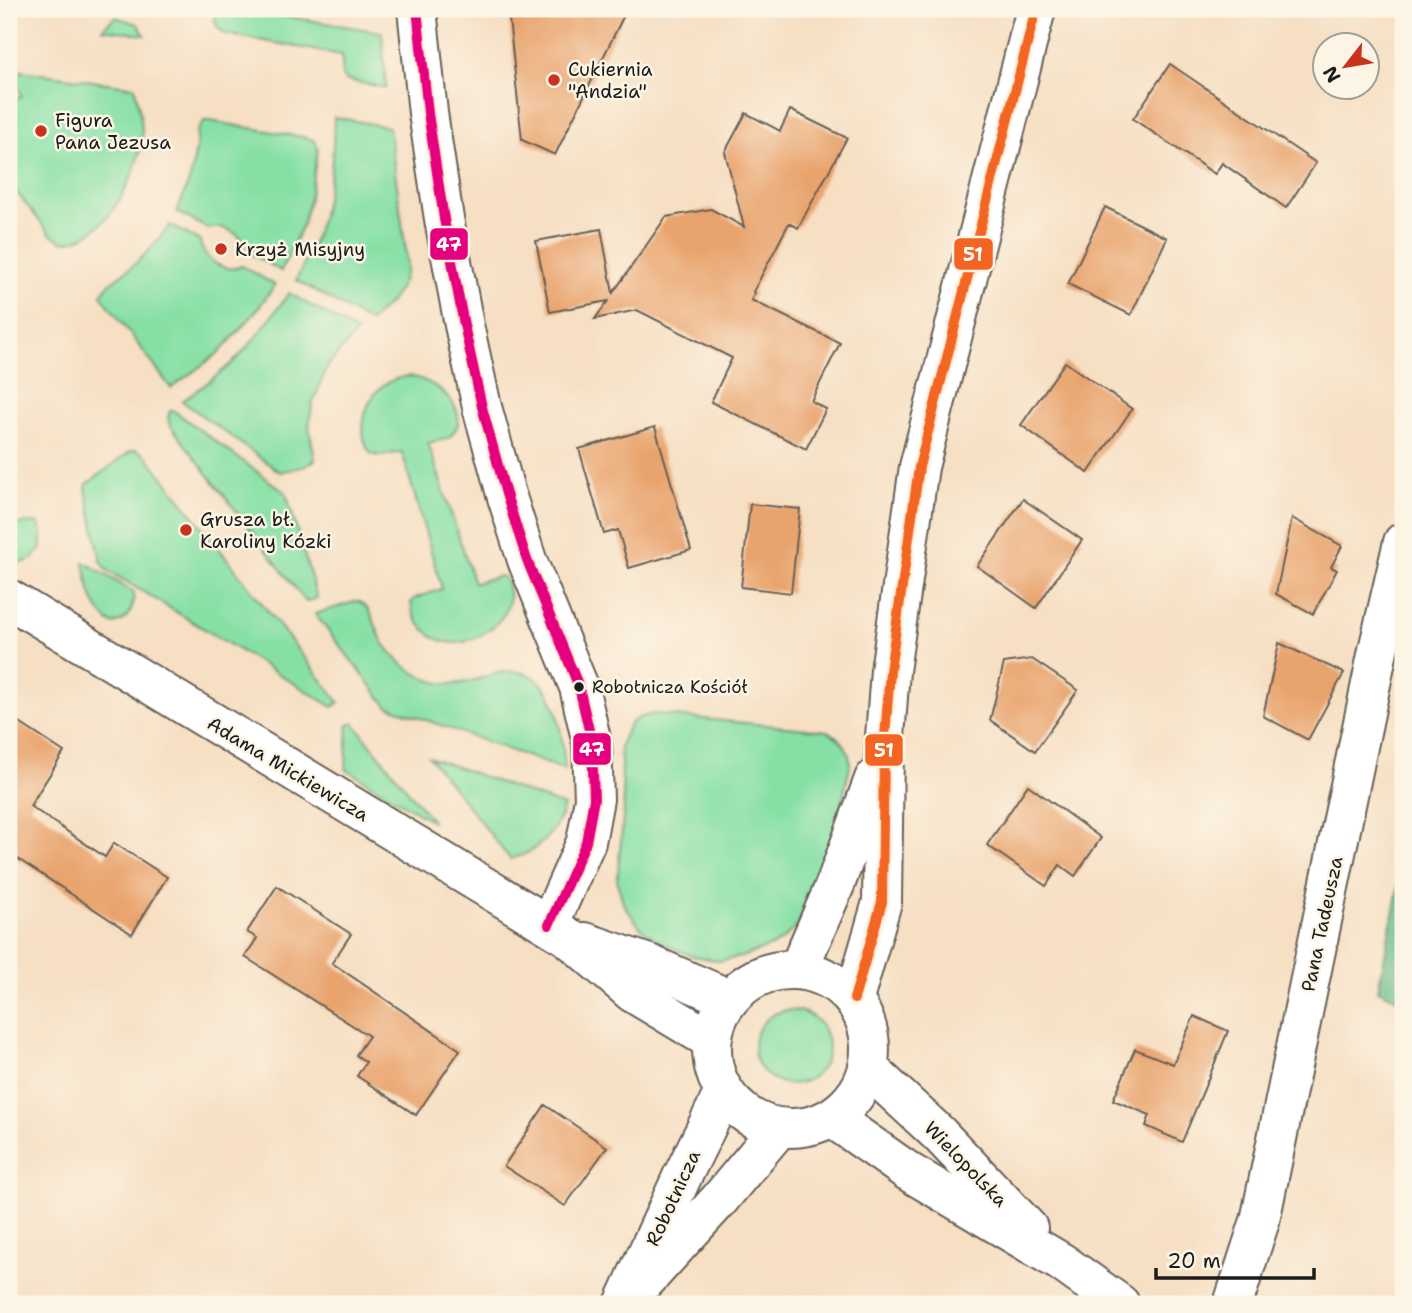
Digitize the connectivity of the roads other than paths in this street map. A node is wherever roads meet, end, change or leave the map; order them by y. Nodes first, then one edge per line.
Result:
1 (417, 9) edge
2 (1036, 9) edge
3 (1403, 542) edge
4 (9, 599) edge
5 (884, 750) junction
6 (559, 931) junction
7 (798, 970) junction
8 (729, 999) junction
9 (855, 999) junction
10 (711, 1040) junction
11 (868, 1068) junction
12 (724, 1092) junction
13 (832, 1118) junction
14 (779, 1128) junction
15 (1061, 1262) junction
16 (624, 1304) edge
17 (1120, 1304) edge
18 (1233, 1304) edge

1 - 6 street
2 - 5 street
3 - 18 street, Pana Tadeusza
4 - 6 street, Adama Mickiewicza
5 - 7 street
5 - 9 street
6 - 8 street, Adama Mickiewicza
6 - 10 street, Adama Mickiewicza
7 - 8 street
7 - 9 street
8 - 10 street
9 - 11 street
10 - 12 street
11 - 13 street
11 - 15 street, Wielopolska
12 - 14 street
12 - 16 street, Robotnicza
13 - 14 street
13 - 15 street, Wielopolska
14 - 16 street, Robotnicza
15 - 17 street, Wielopolska

